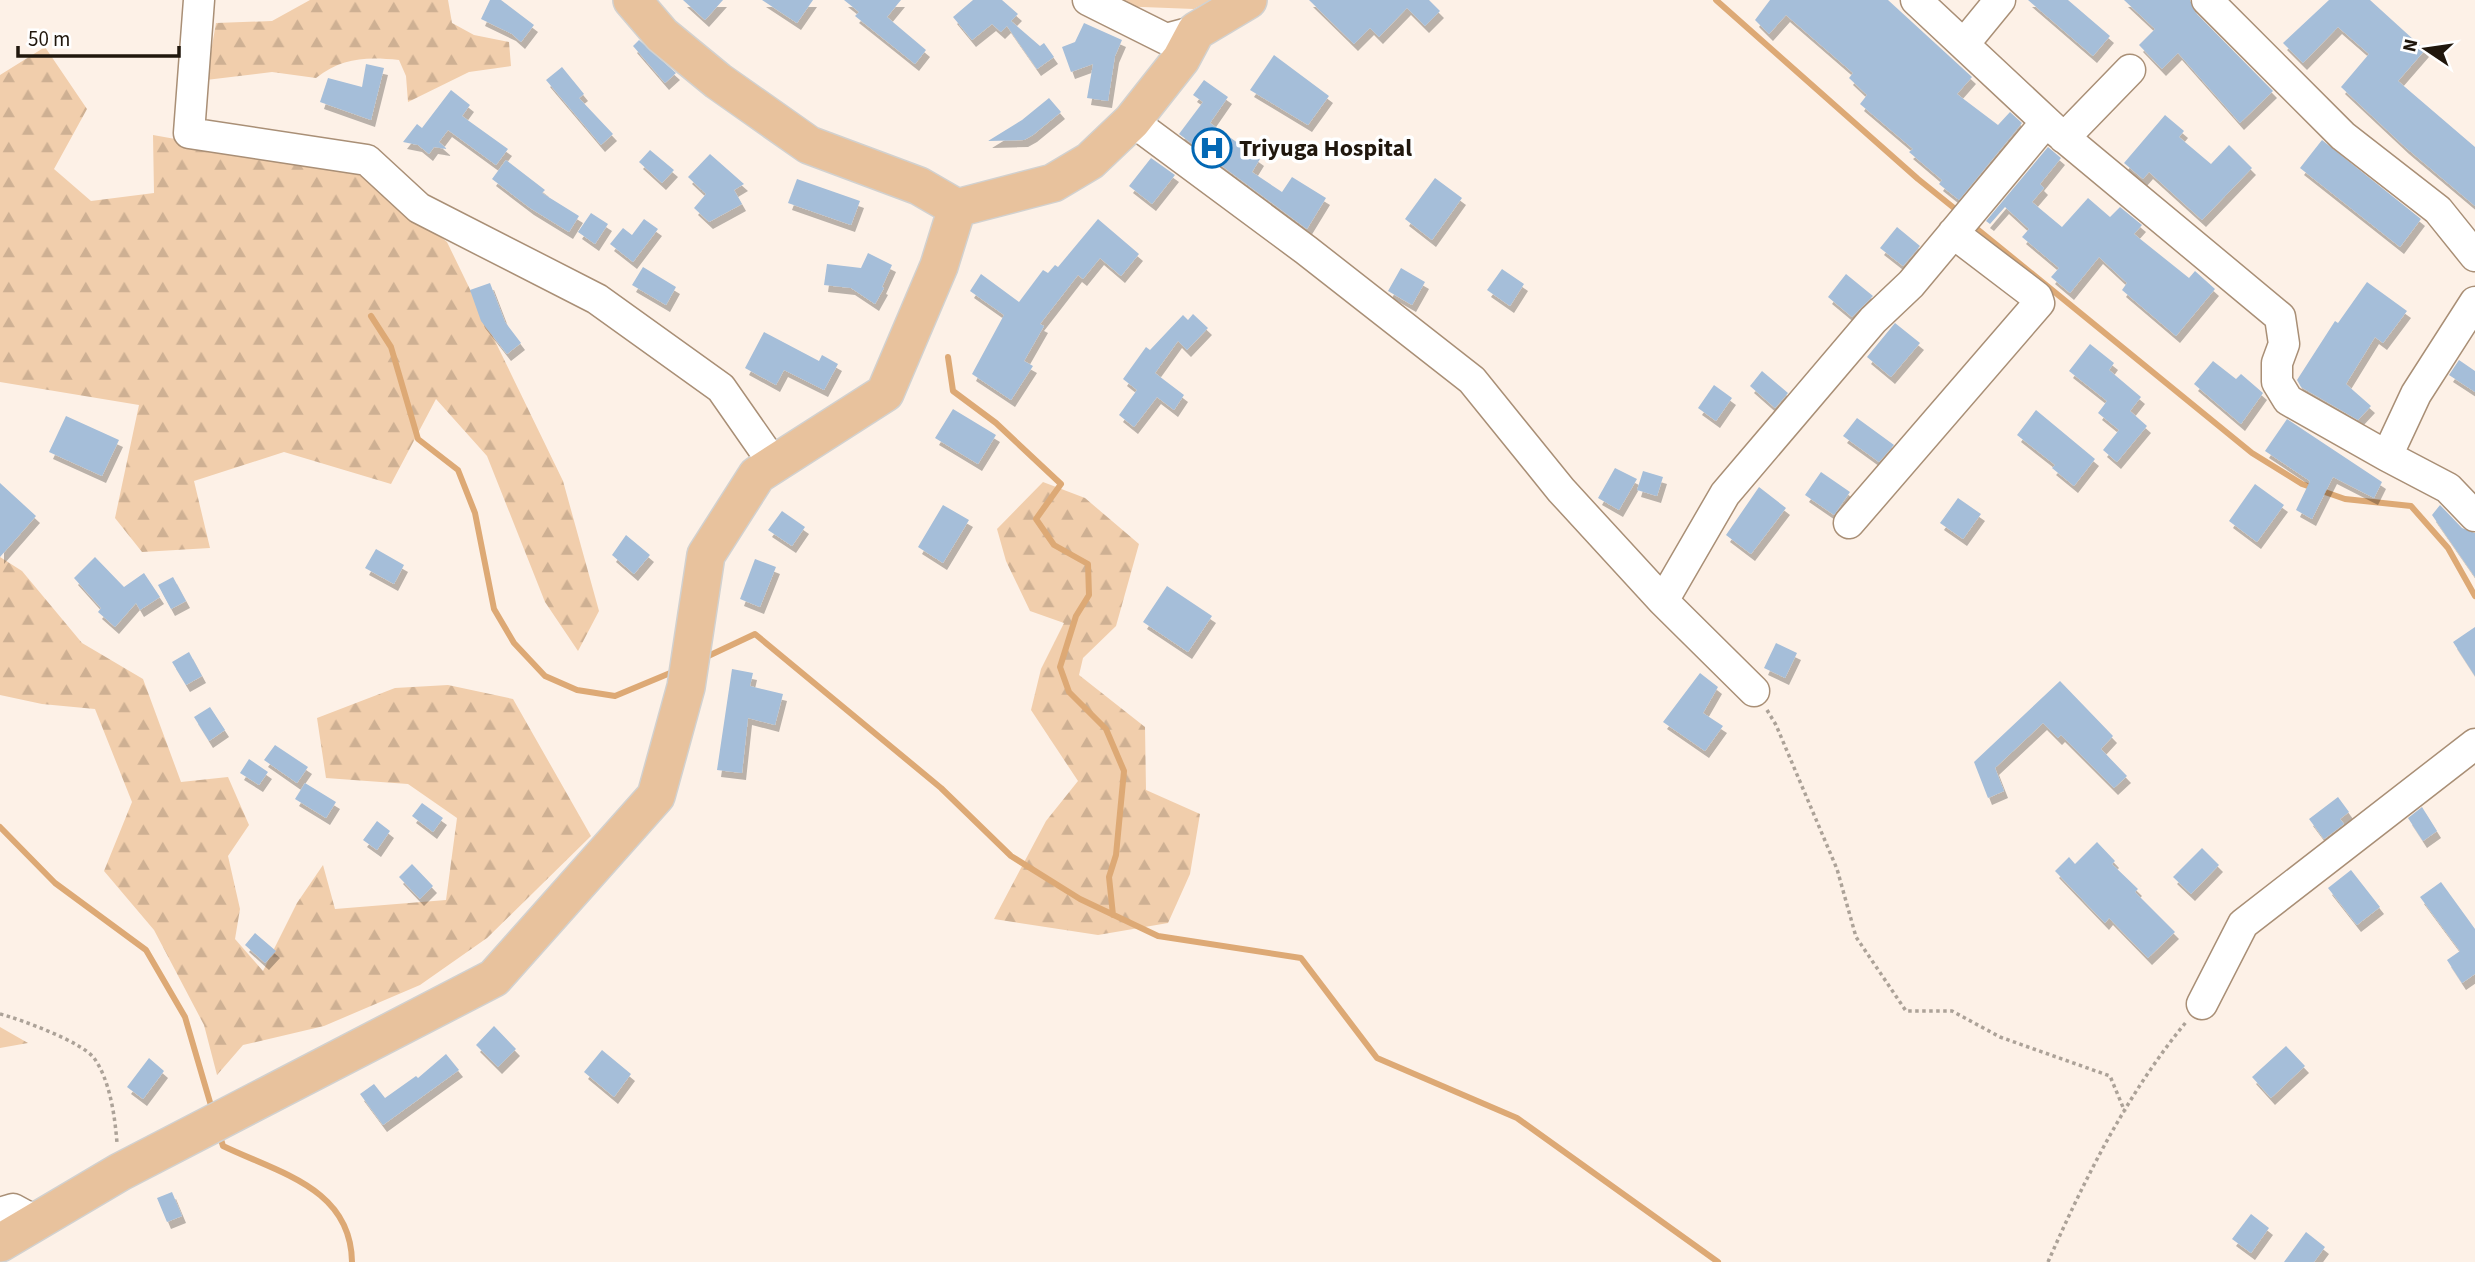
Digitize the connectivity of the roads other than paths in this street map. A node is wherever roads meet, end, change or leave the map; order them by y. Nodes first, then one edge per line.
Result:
1 (200, 0) edge
2 (632, 0) edge
3 (1088, 0) edge
4 (1248, 0) edge
5 (1916, 0) edge
6 (2000, 0) edge
7 (2207, 0) edge
8 (1196, 31) junction
9 (1964, 44) junction
10 (2130, 70) dead end
11 (1132, 121) junction
12 (2055, 130) junction
13 (957, 208) junction
14 (1953, 233) junction
15 (2475, 256) edge
16 (2475, 302) edge
17 (2387, 456) junction
18 (774, 464) junction
19 (2475, 516) edge
20 (1849, 523) dead end
21 (1663, 601) junction
22 (1754, 691) road end
23 (2475, 744) edge
24 (2202, 1004) road end
25 (0, 1213) edge
26 (37, 1222) junction
27 (0, 1243) edge

1 - 18 street
2 - 13 main road
3 - 8 street
4 - 8 main road
5 - 9 street
6 - 9 street
7 - 15 street
8 - 11 main road
9 - 12 street
10 - 12 street
11 - 13 main road
11 - 21 street
12 - 14 street
12 - 17 street
13 - 18 main road
14 - 20 street
14 - 21 street
16 - 17 street
17 - 19 street
18 - 26 main road
21 - 22 street
23 - 24 street
25 - 26 street
26 - 27 main road

